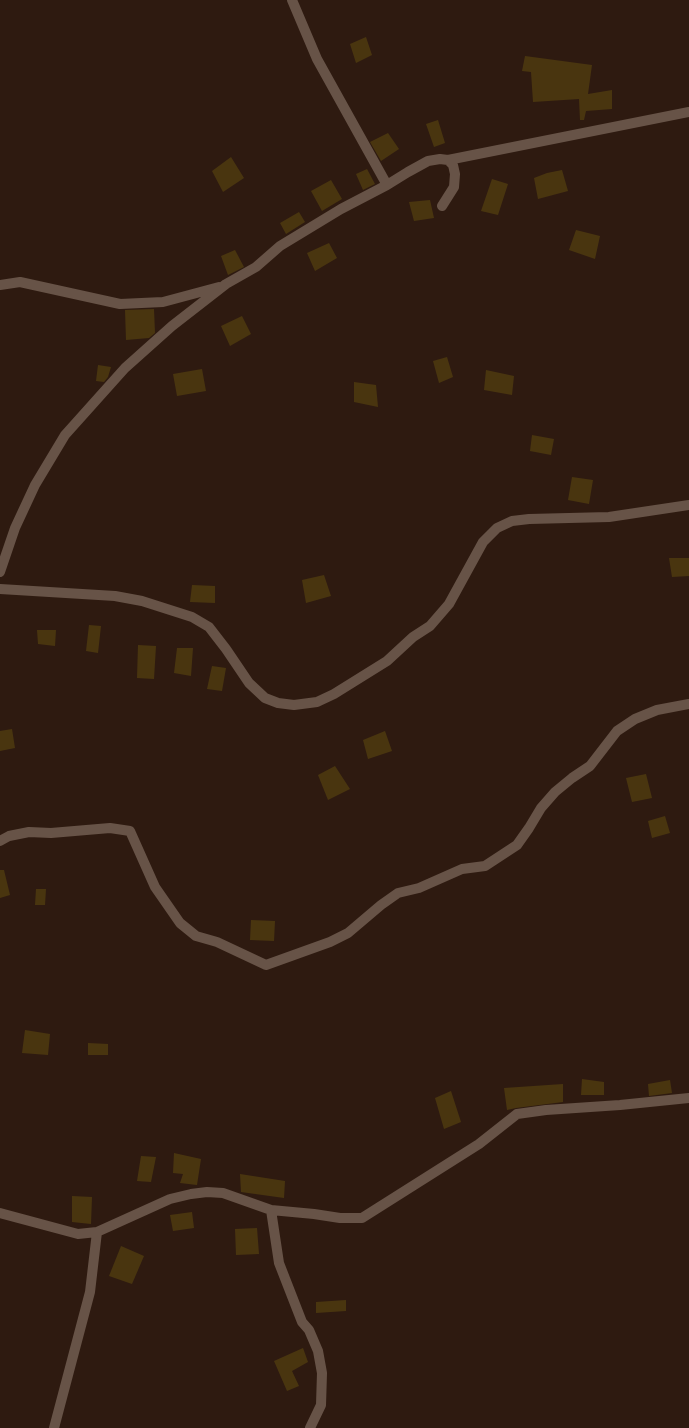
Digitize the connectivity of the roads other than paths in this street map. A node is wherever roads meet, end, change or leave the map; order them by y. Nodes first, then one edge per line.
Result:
1 (292, 0) edge
2 (689, 112) edge
3 (448, 160) junction
4 (387, 185) junction
5 (442, 206) dead end
6 (0, 285) edge
7 (224, 286) junction
8 (689, 504) edge
9 (0, 572) edge
10 (0, 589) edge
11 (689, 704) edge
12 (0, 841) edge
13 (689, 1098) edge
14 (271, 1210) junction
15 (0, 1212) edge
16 (97, 1232) junction
17 (54, 1428) edge
18 (310, 1428) edge

1 - 4 street
2 - 3 street
3 - 4 street
3 - 5 street
4 - 7 street
6 - 7 street
7 - 9 street
8 - 10 street
11 - 12 street
13 - 14 street
14 - 16 street
14 - 18 street
15 - 16 street
16 - 17 street

